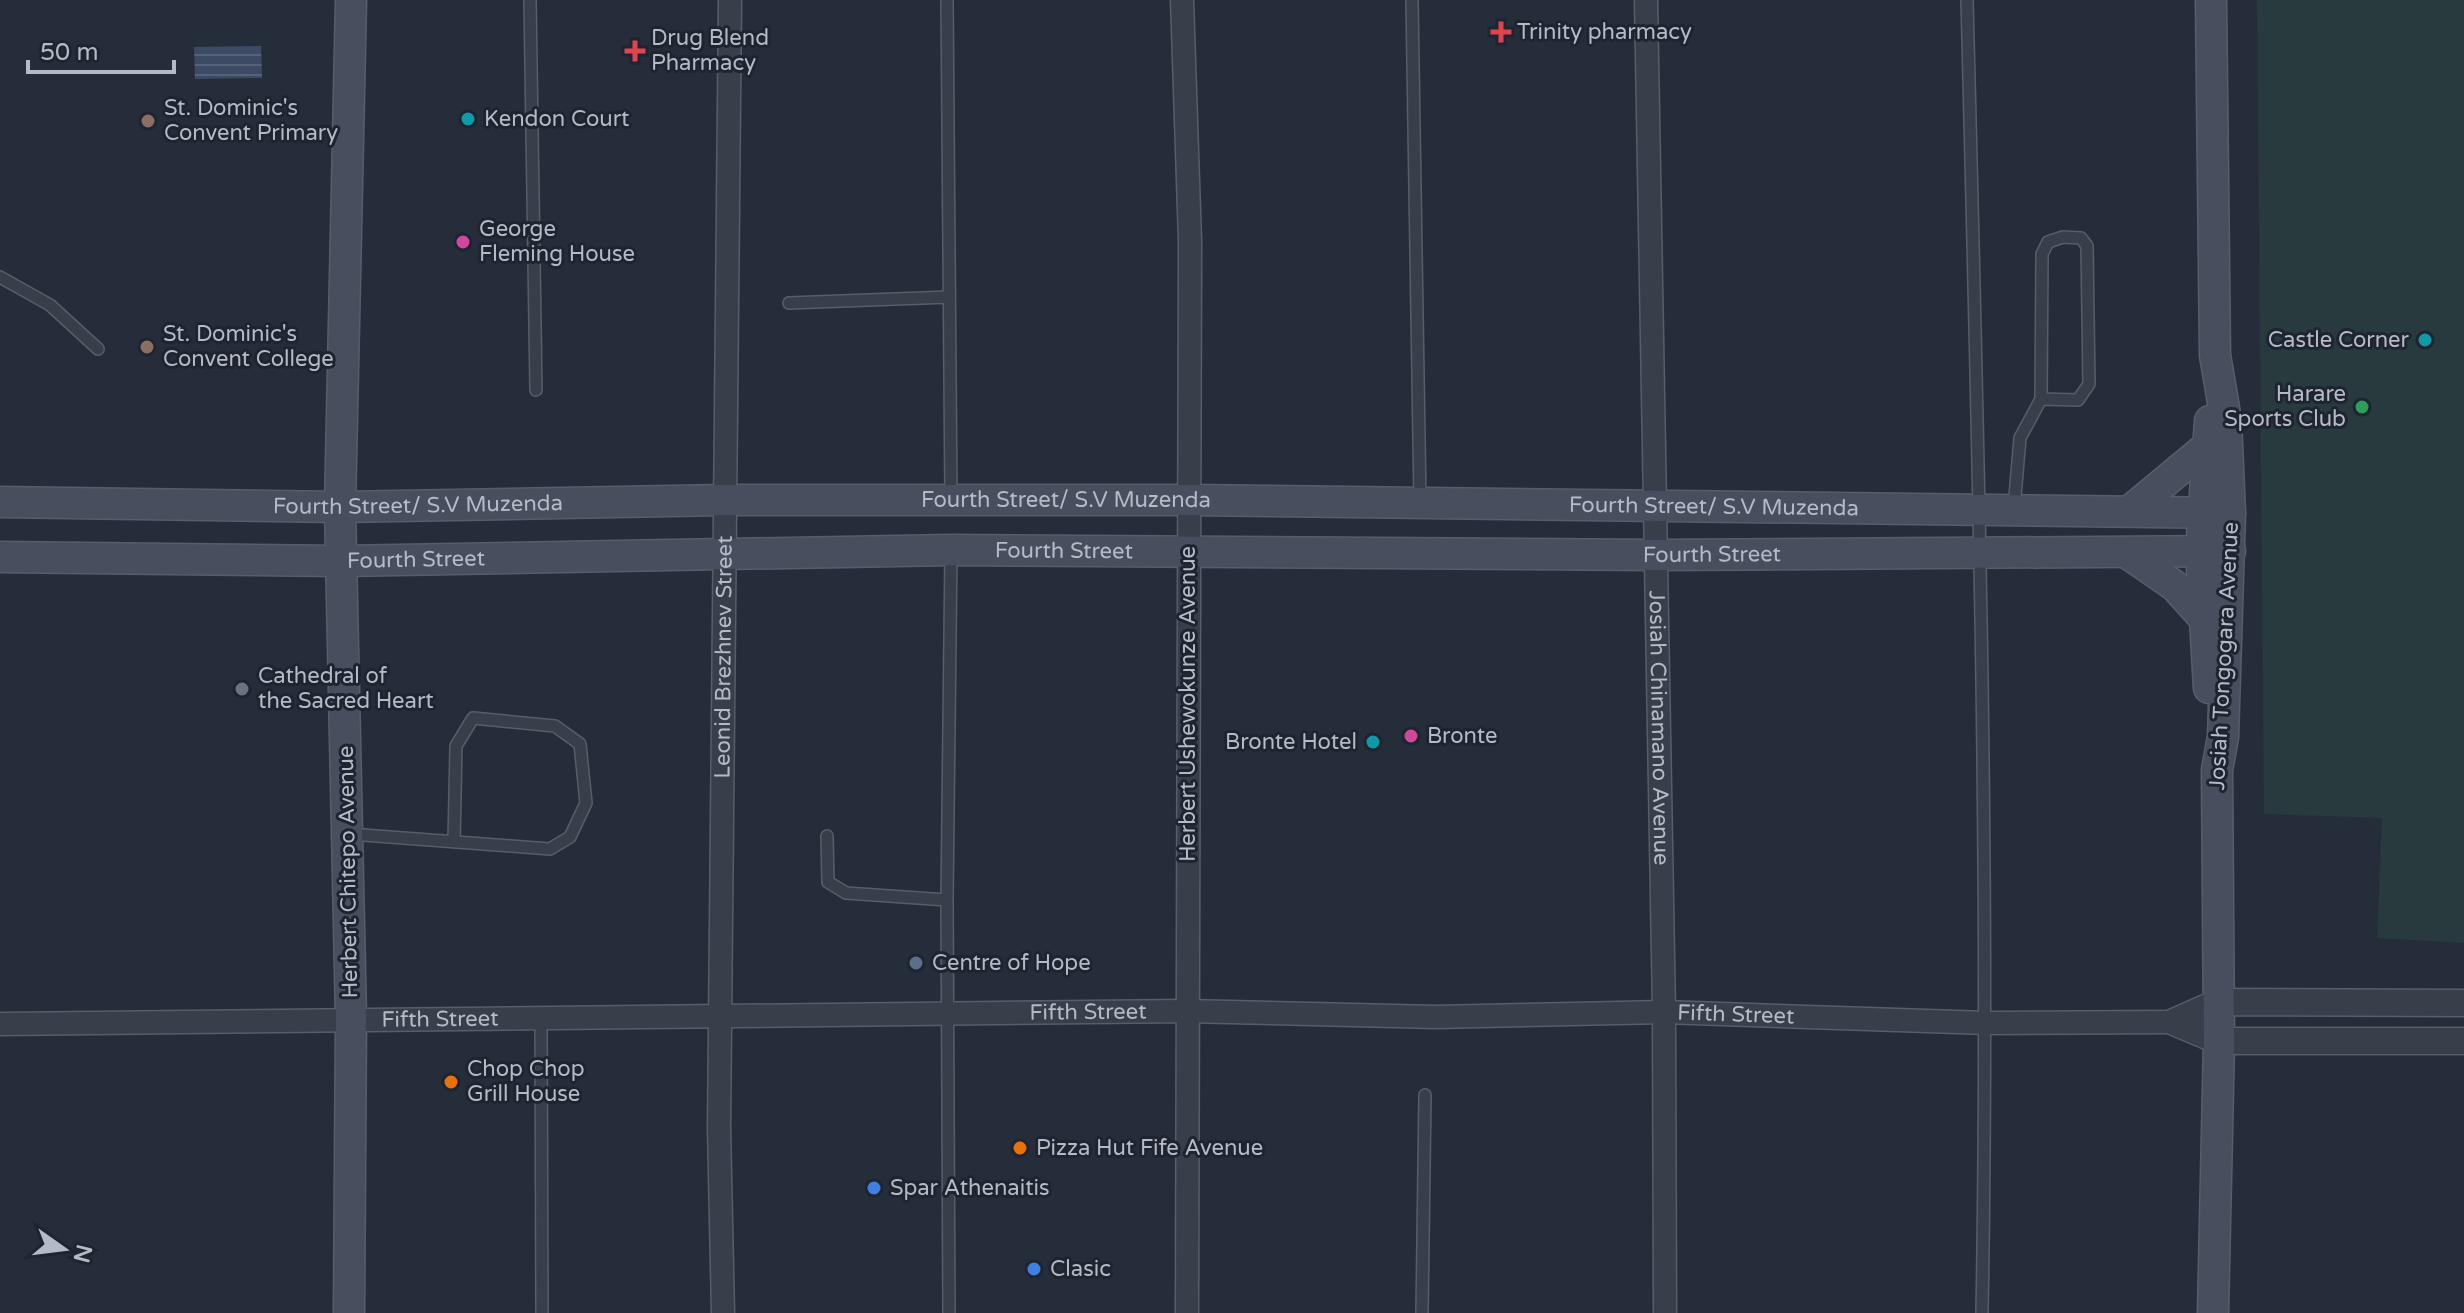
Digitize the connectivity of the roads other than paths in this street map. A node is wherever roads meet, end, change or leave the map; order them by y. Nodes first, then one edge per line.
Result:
1 (351, 0) edge
2 (530, 0) edge
3 (730, 0) edge
4 (947, 0) edge
5 (1182, 0) edge
6 (1412, 0) edge
7 (1646, 0) edge
8 (1967, 0) edge
9 (2211, 0) edge
10 (0, 277) edge
11 (949, 297) junction
12 (789, 303) dead end
13 (98, 349) dead end
14 (2215, 355) junction
15 (536, 390) dead end
16 (2041, 399) junction
17 (2208, 446) junction
18 (725, 500) junction
19 (1190, 500) junction
20 (0, 502) edge
21 (951, 502) junction
22 (1420, 503) junction
23 (1657, 504) junction
24 (340, 507) junction
25 (1981, 510) junction
26 (2014, 510) junction
27 (2131, 510) junction
28 (2216, 513) junction
29 (1189, 549) junction
30 (951, 550) junction
31 (2216, 551) junction
32 (2127, 553) junction
33 (1982, 554) junction
34 (725, 555) junction
35 (1656, 555) junction
36 (0, 557) edge
37 (341, 561) junction
38 (2203, 617) junction
39 (2217, 770) junction
40 (347, 834) junction
41 (827, 836) dead end
42 (454, 842) junction
43 (947, 900) junction
44 (2219, 1002) junction
45 (2464, 1003) edge
46 (1186, 1011) junction
47 (948, 1012) junction
48 (1664, 1012) junction
49 (721, 1014) junction
50 (541, 1016) junction
51 (351, 1018) junction
52 (2174, 1022) junction
53 (1987, 1023) junction
54 (0, 1024) edge
55 (2219, 1041) junction
56 (2464, 1041) edge
57 (1425, 1095) dead end
58 (349, 1313) edge
59 (542, 1313) edge
60 (723, 1313) edge
61 (949, 1313) edge
62 (1187, 1313) edge
63 (1422, 1313) edge
64 (1665, 1313) edge
65 (1982, 1313) edge
66 (2213, 1313) edge

1 - 24 main road, Herbert Chitepo Avenue
2 - 15 lane
3 - 18 street, Leonid Brezhnev Street
4 - 11 lane
5 - 19 street, Herbert Ushewokunze Avenue
6 - 22 lane
7 - 23 street, Josiah Chinamano Avenue
8 - 25 lane
9 - 14 main road, Josiah Tongogara Avenue
10 - 13 lane
11 - 12 lane
11 - 21 lane
14 - 17 main road
14 - 28 main road, Josiah Tongogara Avenue
16 - 16 lane
16 - 26 lane
17 - 27 main road
17 - 28 main road
18 - 21 main road, Fourth Street/ S.V Muzenda
18 - 24 main road, Fourth Street/ S.V Muzenda
18 - 34 street, Leonid Brezhnev Street
19 - 21 main road, Fourth Street/ S.V Muzenda
19 - 22 main road, Fourth Street/ S.V Muzenda
19 - 29 street, Herbert Ushewokunze Avenue
20 - 24 main road, Fourth Street/ S.V Muzenda
22 - 23 main road, Fourth Street/ S.V Muzenda
23 - 25 main road, Fourth Street/ S.V Muzenda
23 - 35 street, Josiah Chinamano Avenue
24 - 37 main road, Herbert Chitepo Avenue
25 - 26 main road, Fourth Street/ S.V Muzenda
25 - 33 lane
26 - 27 main road, Fourth Street/ S.V Muzenda
27 - 28 main road
28 - 31 main road
29 - 30 main road, Fourth Street
29 - 35 main road, Fourth Street
29 - 46 street, Herbert Ushewokunze Avenue
30 - 34 main road, Fourth Street
30 - 43 lane
31 - 32 main road, Fourth Street
31 - 38 main road
31 - 39 main road, Josiah Tongogara Avenue
32 - 33 main road, Fourth Street
32 - 38 main road
33 - 35 main road, Fourth Street
33 - 53 lane
34 - 37 main road, Fourth Street
34 - 49 street, Leonid Brezhnev Street
35 - 48 street, Josiah Chinamano Avenue
36 - 37 main road, Fourth Street
37 - 40 main road, Herbert Chitepo Avenue
38 - 39 main road
39 - 44 main road, Josiah Tongogara Avenue
40 - 42 lane
40 - 51 main road, Herbert Chitepo Avenue
41 - 43 lane
42 - 42 lane
43 - 47 lane
44 - 45 street, Fifth Street
44 - 52 street, Fifth Street
44 - 55 main road, Josiah Tongogara Avenue
46 - 47 street, Fifth Street
46 - 48 street, Fifth Street
46 - 62 street, Herbert Ushewokunze Avenue
47 - 49 street, Fifth Street
47 - 61 lane
48 - 53 street, Fifth Street
48 - 64 street, Josiah Chinamano Avenue
49 - 50 street, Fifth Street
49 - 60 street, Leonid Brezhnev Street
50 - 51 street, Fifth Street
50 - 59 lane
51 - 54 street, Fifth Street
51 - 58 main road, Herbert Chitepo Avenue
52 - 53 street, Fifth Street
52 - 55 street, Fifth Street
53 - 65 lane
55 - 56 street, Fifth Street
55 - 66 main road, Josiah Tongogara Avenue
57 - 63 lane

